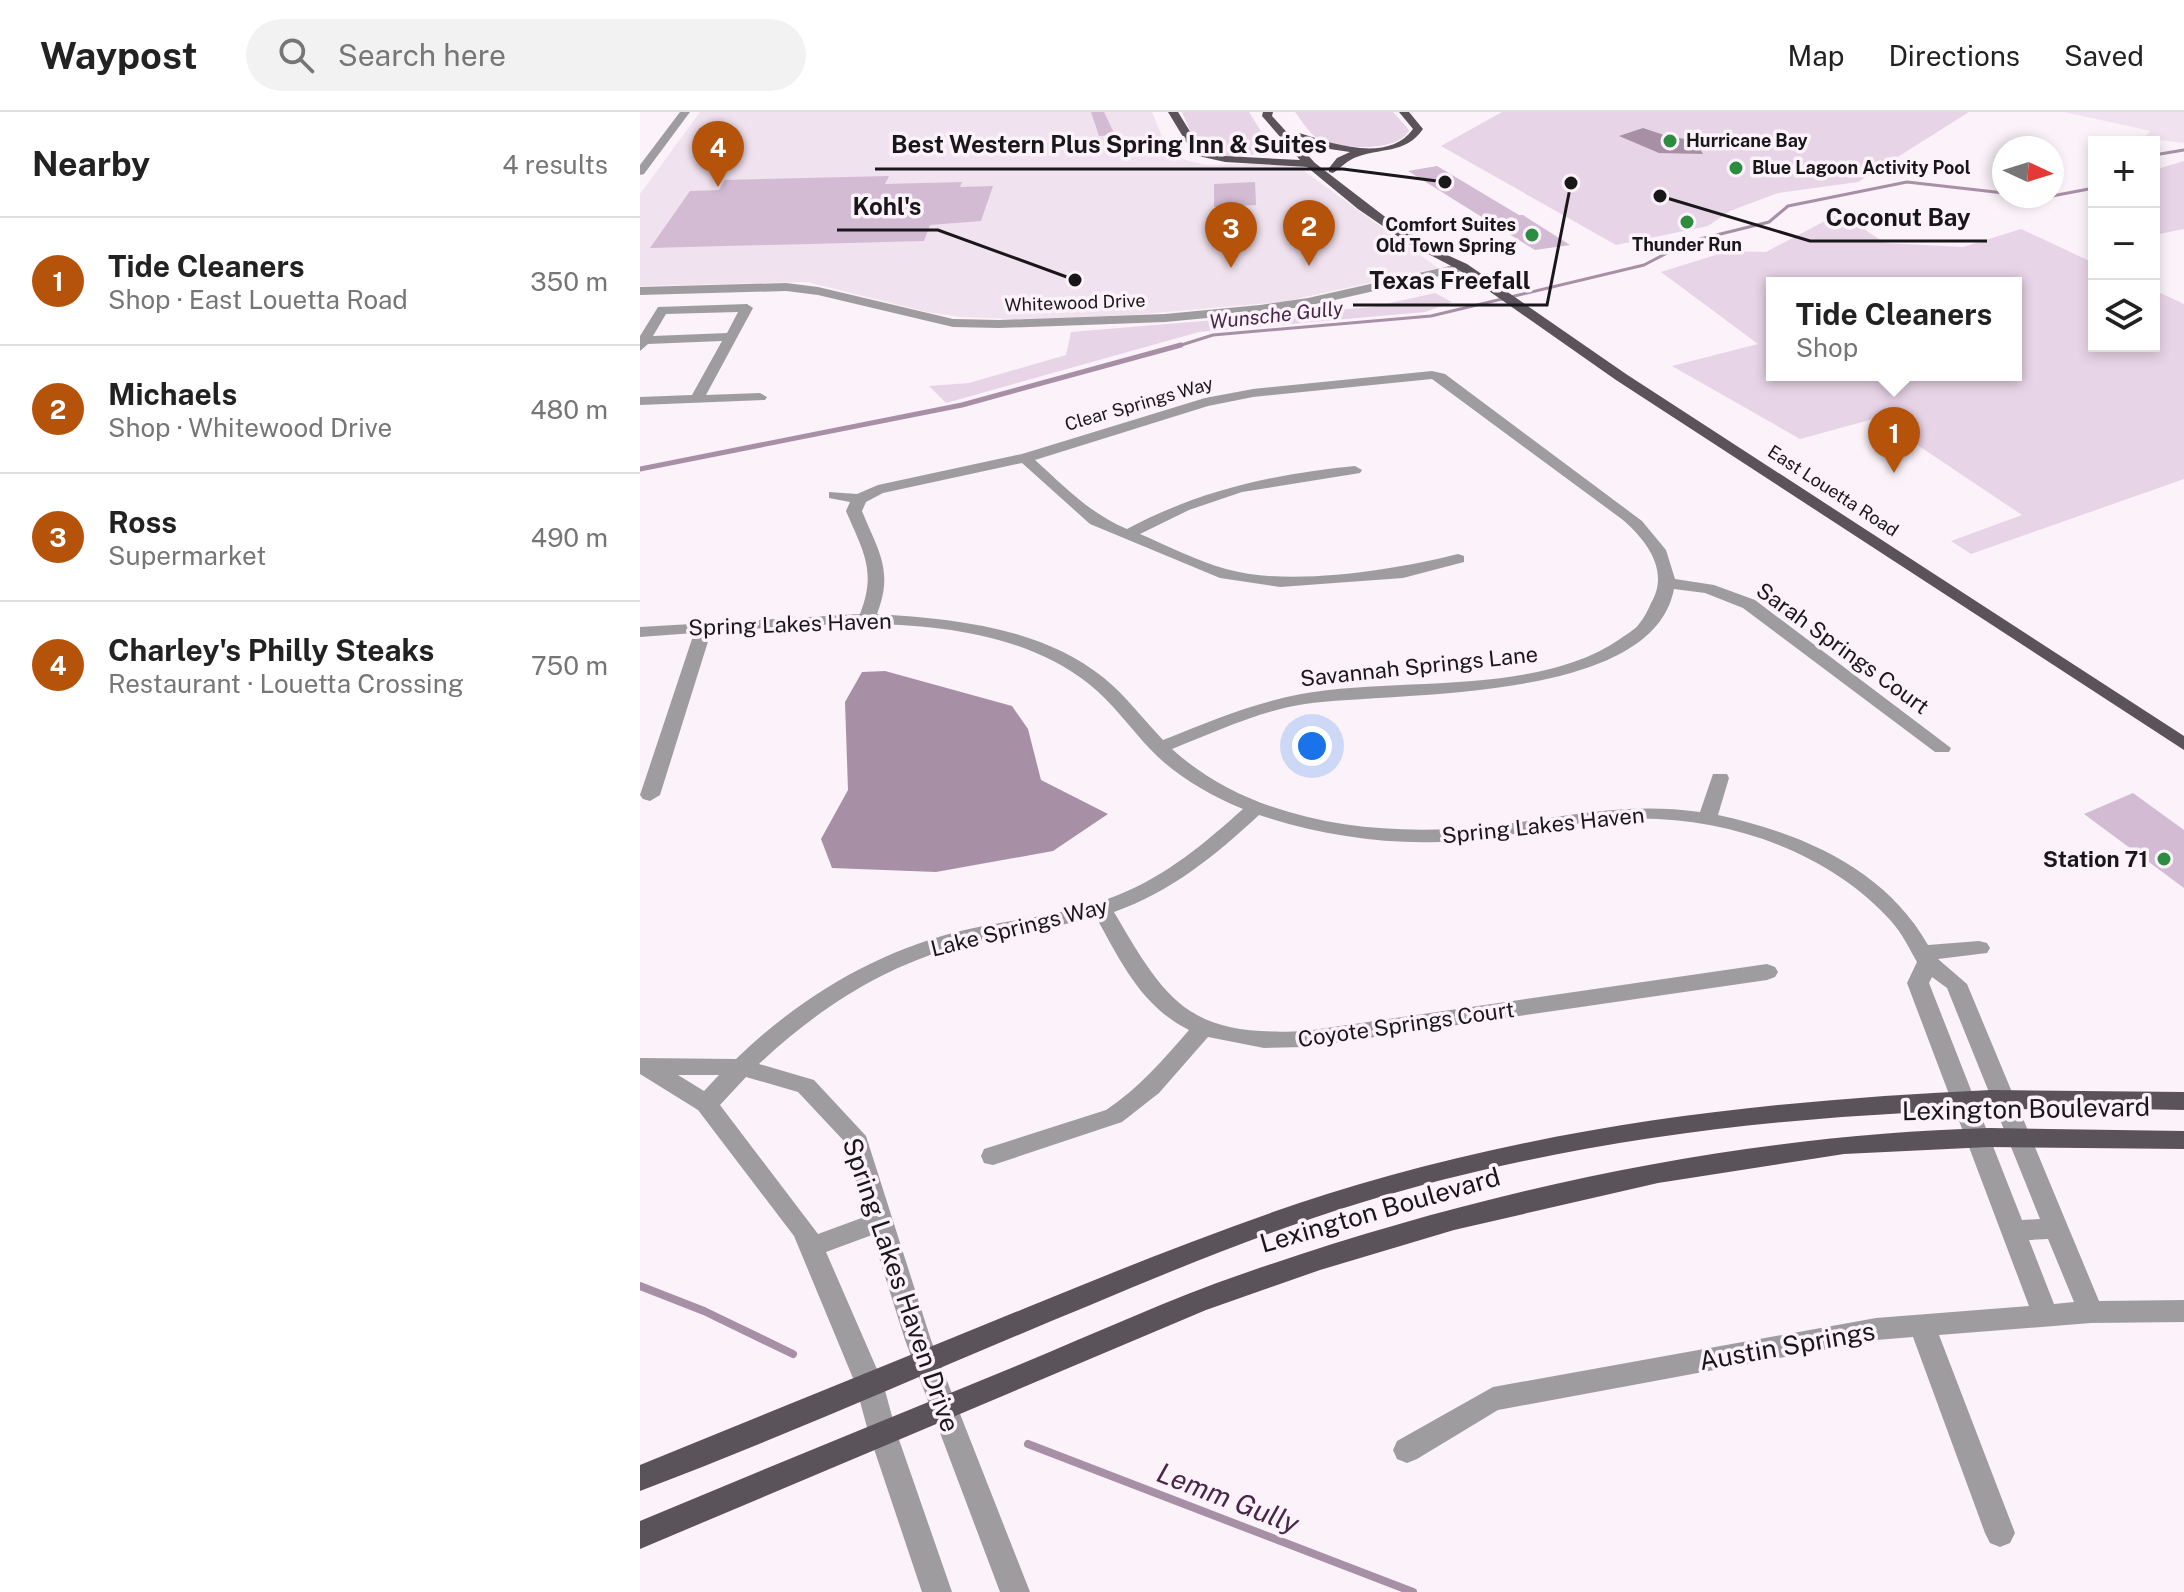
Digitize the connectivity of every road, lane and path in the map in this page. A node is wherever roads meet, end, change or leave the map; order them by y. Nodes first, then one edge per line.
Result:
1 (685, 112) edge
2 (1173, 112) edge
3 (1268, 112) edge
4 (1404, 112) edge
5 (1290, 124) dead end
6 (1282, 135) junction
7 (1299, 136) junction
8 (1370, 150) junction
9 (1248, 159) junction
10 (1309, 164) junction
11 (1333, 170) junction
12 (640, 172) edge
13 (1343, 193) junction
14 (1367, 197) junction
15 (1463, 267) junction
16 (715, 289) junction
17 (640, 291) edge
18 (703, 309) junction
19 (726, 337) junction
20 (688, 339) junction
21 (642, 344) edge
22 (760, 397) dead end
23 (697, 399) junction
24 (640, 401) edge
25 (1025, 458) junction
26 (1355, 470) dead end
27 (834, 495) dead end
28 (859, 499) junction
29 (1127, 535) junction
30 (1458, 559) dead end
31 (1667, 583) junction
32 (867, 619) junction
33 (704, 628) junction
34 (640, 632) edge
35 (2184, 744) edge
36 (1159, 748) junction
37 (1942, 748) dead end
38 (1720, 778) dead end
39 (650, 795) dead end
40 (1256, 807) junction
41 (1707, 820) junction
42 (1102, 909) junction
43 (1979, 948) dead end
44 (1926, 958) junction
45 (1767, 972) dead end
46 (1971, 1019) junction
47 (1932, 1022) junction
48 (1203, 1028) junction
49 (644, 1067) edge
50 (740, 1067) junction
51 (1962, 1098) junction
52 (2005, 1098) junction
53 (2184, 1101) edge
54 (706, 1104) junction
55 (2021, 1139) junction
56 (1978, 1140) junction
57 (2184, 1140) edge
58 (993, 1156) dead end
59 (881, 1221) junction
60 (2057, 1228) junction
61 (2013, 1231) junction
62 (811, 1247) junction
63 (2184, 1311) edge
64 (2091, 1312) junction
65 (2045, 1314) junction
66 (1922, 1325) junction
67 (926, 1361) junction
68 (869, 1383) junction
69 (943, 1406) junction
70 (882, 1431) junction
71 (1407, 1450) dead end
72 (640, 1478) edge
73 (2000, 1533) dead end
74 (640, 1535) edge
75 (937, 1592) edge
76 (1015, 1592) edge

1 - 12 street
2 - 9 main road
3 - 6 main road, East Louetta Road
4 - 8 main road
5 - 7 main road, East Louetta Road
6 - 9 main road
6 - 10 main road, East Louetta Road
7 - 8 main road
7 - 11 main road, East Louetta Road
8 - 11 main road
9 - 10 main road
10 - 13 main road, East Louetta Road
11 - 14 main road, East Louetta Road
13 - 14 main road
13 - 15 main road, East Louetta Road
14 - 15 main road, East Louetta Road
15 - 16 street, Whitewood Drive
15 - 35 main road, East Louetta Road
16 - 17 street, Whitewood Drive
16 - 18 street
18 - 19 street
18 - 20 street
18 - 21 street
19 - 20 street
19 - 23 street
20 - 21 street
22 - 23 street
23 - 24 street
25 - 28 street, Clear Springs Way
25 - 29 street
25 - 31 street, Clear Springs Way
26 - 29 street
27 - 28 street
28 - 32 street
29 - 30 street
31 - 36 street, Savannah Springs Lane
31 - 37 street, Sarah Springs Court
32 - 33 street, Spring Lakes Haven
32 - 36 street, Spring Lakes Haven
33 - 34 street, Spring Lakes Haven
33 - 39 street
36 - 40 street, Spring Lakes Haven
38 - 41 street
40 - 41 street, Spring Lakes Haven
40 - 42 street, Lake Springs Way
41 - 44 street, Spring Lakes Haven
42 - 48 street, Coyote Springs Court
42 - 50 street, Lake Springs Way
43 - 44 street
44 - 46 street, Spring Lakes Haven
44 - 47 street
45 - 48 street, Coyote Springs Court
46 - 47 street
46 - 52 street, Spring Lakes Haven
47 - 51 street
48 - 58 street
49 - 50 street, Spring Lakes Haven Drive
49 - 54 street, Spring Lakes Haven Drive
50 - 54 street, Lake Springs Way
50 - 59 street, Spring Lakes Haven Drive
51 - 52 main road, Lexington Boulevard
51 - 56 street
51 - 67 main road, Lexington Boulevard
52 - 53 main road, Lexington Boulevard
52 - 55 street, Spring Lakes Haven
54 - 62 street, Spring Lakes Haven Drive
55 - 56 main road, Lexington Boulevard
55 - 57 main road, Lexington Boulevard
55 - 60 street, Spring Lakes Haven
56 - 61 street
56 - 69 main road, Lexington Boulevard
59 - 62 street
59 - 67 street, Spring Lakes Haven Drive
60 - 61 street
60 - 64 street, Spring Lakes Haven
61 - 65 street
62 - 68 street, Spring Lakes Haven Drive
63 - 64 street, Austin Springs
64 - 65 street, Austin Springs
65 - 66 street, Austin Springs
66 - 71 street, Austin Springs
66 - 73 street
67 - 68 main road, Lexington Boulevard
67 - 69 street, Spring Lakes Haven Drive
68 - 70 street, Spring Lakes Haven Drive
68 - 72 main road, Lexington Boulevard
69 - 70 main road, Lexington Boulevard
69 - 76 street, Spring Lakes Haven Drive
70 - 74 main road, Lexington Boulevard
70 - 75 street, Spring Lakes Haven Drive

